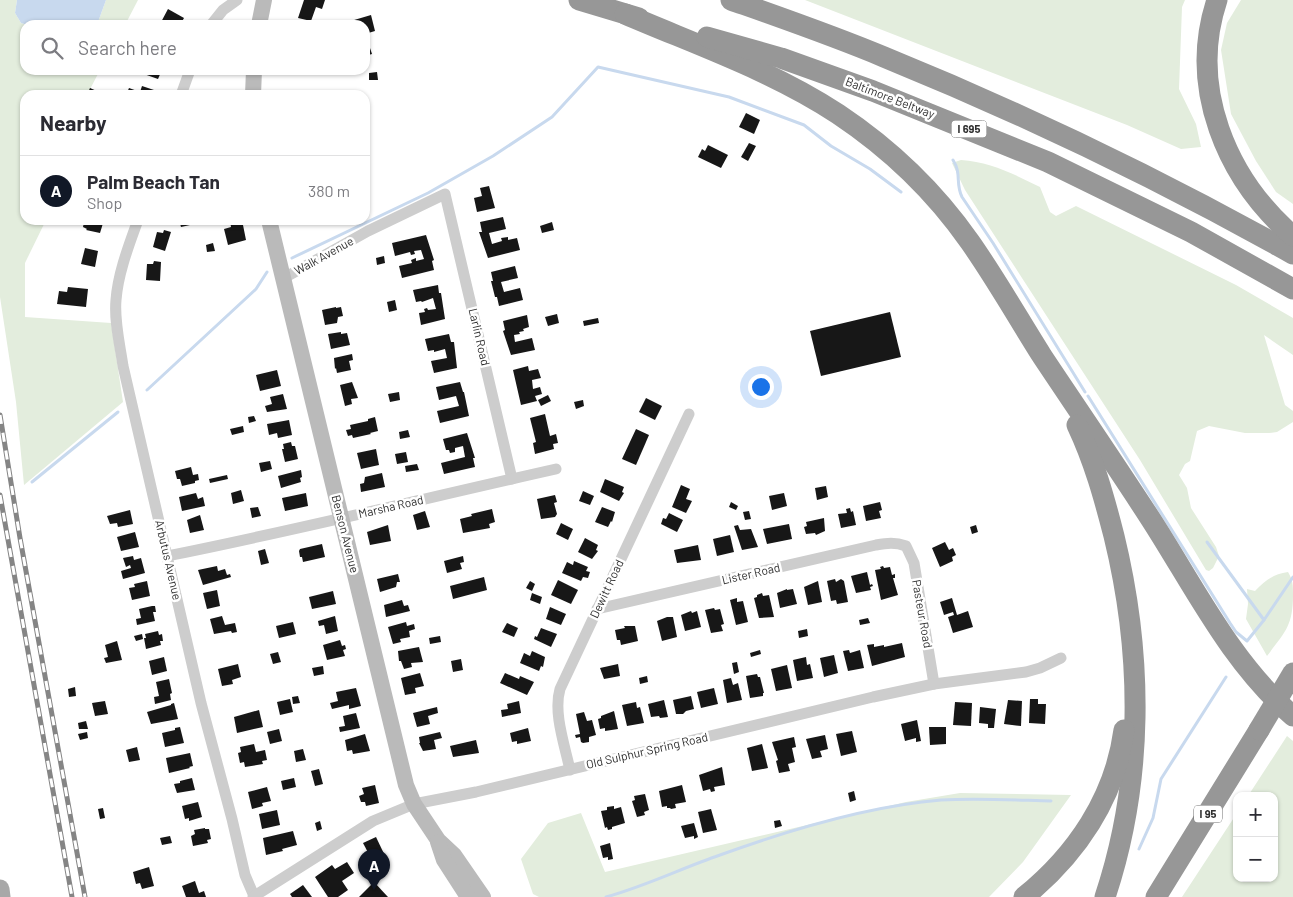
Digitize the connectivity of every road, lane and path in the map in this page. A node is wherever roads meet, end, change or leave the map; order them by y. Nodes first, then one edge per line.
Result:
1 (237, 0) edge
2 (264, 0) edge
3 (579, 0) edge
4 (731, 0) edge
5 (1217, 0) edge
6 (625, 14) junction
7 (215, 20) edge
8 (260, 20) edge
9 (188, 75) edge
10 (254, 75) edge
11 (183, 90) edge
12 (253, 90) edge
13 (445, 194) joint
14 (136, 225) edge
15 (270, 225) edge
16 (1293, 236) edge
17 (1293, 254) edge
18 (284, 278) junction
19 (1293, 289) edge
20 (1042, 355) junction
21 (689, 414) dead end
22 (556, 469) dead end
23 (512, 479) junction
24 (1109, 516) junction
25 (341, 519) junction
26 (906, 546) joint
27 (167, 556) junction
28 (597, 610) junction
29 (1061, 658) dead end
30 (1293, 673) edge
31 (934, 684) junction
32 (1293, 716) edge
33 (570, 770) junction
34 (414, 804) junction
35 (438, 840) junction
36 (444, 860) junction
37 (0, 889) edge
38 (1, 897) edge
39 (254, 897) edge
40 (456, 897) edge
41 (468, 897) edge
42 (483, 897) edge
43 (1024, 897) edge
44 (1105, 897) edge
45 (1156, 897) edge

1 - 7 street
2 - 8 street
3 - 6 highway, Baltimore Beltway / I 695
4 - 17 highway, I 695
5 - 16 highway
6 - 19 highway, Baltimore Beltway / I 695
6 - 20 highway
9 - 11 street
10 - 12 street
13 - 18 street, Walk Avenue
13 - 23 street, Larlin Road
14 - 27 street, Arbutus Avenue
15 - 18 street, Benson Avenue
18 - 25 street, Benson Avenue
20 - 24 highway
20 - 32 highway
21 - 28 street, Dewitt Road
22 - 23 street, Marsha Road
23 - 25 street, Marsha Road
24 - 43 highway
24 - 44 highway
25 - 27 street, Marsha Road
25 - 34 street, Benson Avenue
26 - 28 street, Lister Road
26 - 31 street, Pasteur Road
27 - 39 street, Arbutus Avenue
28 - 33 street, Dewitt Road
29 - 31 street, Old Sulphur Spring Road
30 - 45 highway, I 95, bridge
31 - 33 street, Old Sulphur Spring Road
33 - 34 street, Old Sulphur Spring Road
34 - 35 street, Benson Avenue
34 - 39 street, Old Sulphur Spring Road
35 - 36 street, Benson Avenue
35 - 42 street, Benson Avenue
36 - 40 street
36 - 41 street, Benson Avenue
37 - 38 main road

